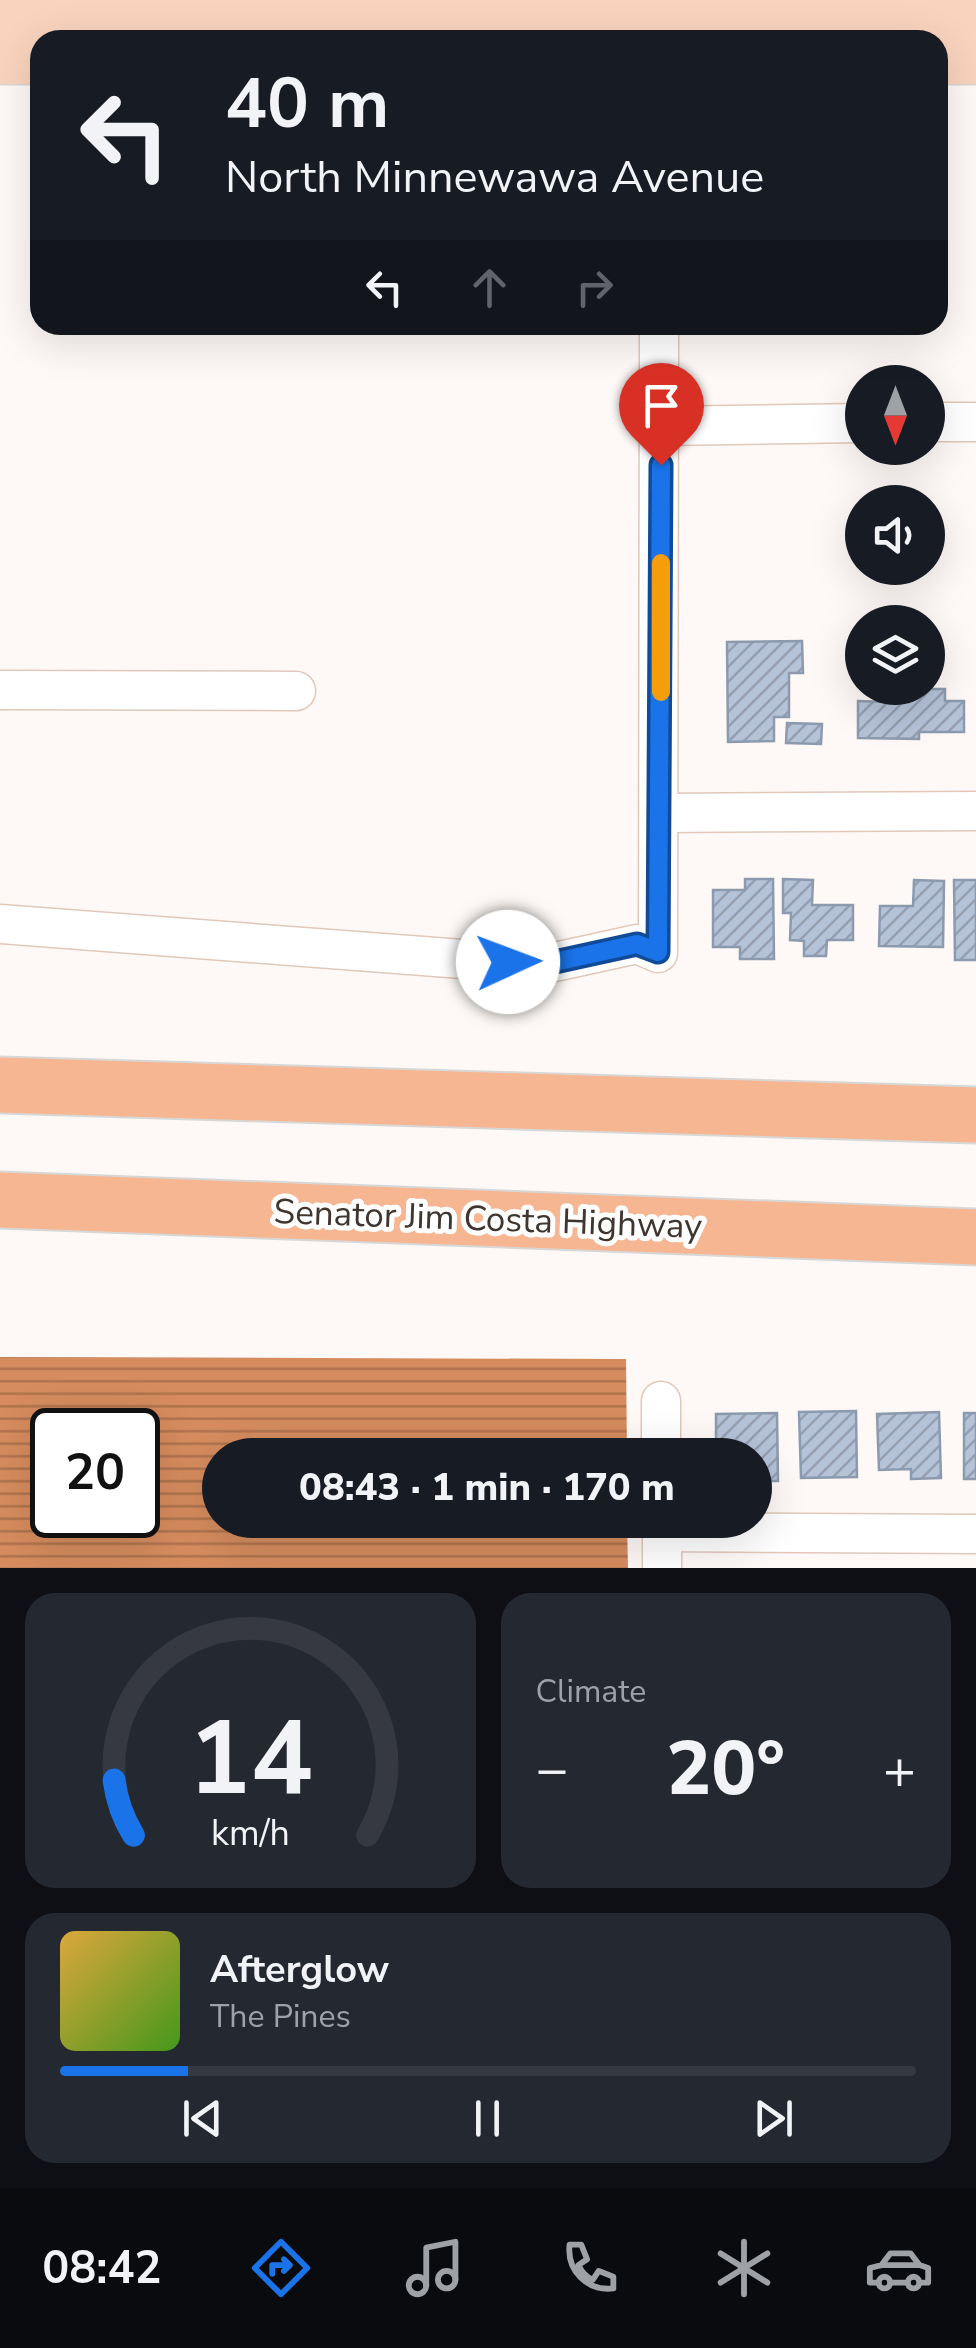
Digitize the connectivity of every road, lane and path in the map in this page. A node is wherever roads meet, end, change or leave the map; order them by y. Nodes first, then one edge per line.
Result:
1 (976, 13) edge
2 (0, 14) edge
3 (655, 18) edge
4 (0, 60) edge
5 (30, 60) edge
6 (948, 60) edge
7 (976, 60) edge
8 (659, 335) edge
9 (945, 422) edge
10 (976, 422) edge
11 (845, 423) edge
12 (661, 426) junction
13 (0, 690) edge
14 (296, 691) dead end
15 (976, 811) edge
16 (661, 813) junction
17 (0, 924) edge
18 (4, 1085) edge
19 (976, 1116) edge
20 (0, 1200) edge
21 (976, 1237) edge
22 (661, 1401) dead end
23 (661, 1438) edge
24 (976, 1534) edge
25 (662, 1540) edge

1 - 3 main road
2 - 3 main road
4 - 5 main road
6 - 7 main road
8 - 12 street
9 - 10 street
11 - 12 street
12 - 16 street
13 - 14 street
15 - 16 street
16 - 17 street
18 - 19 highway
20 - 21 highway, Senator Jim Costa Highway
22 - 23 street
24 - 25 street

